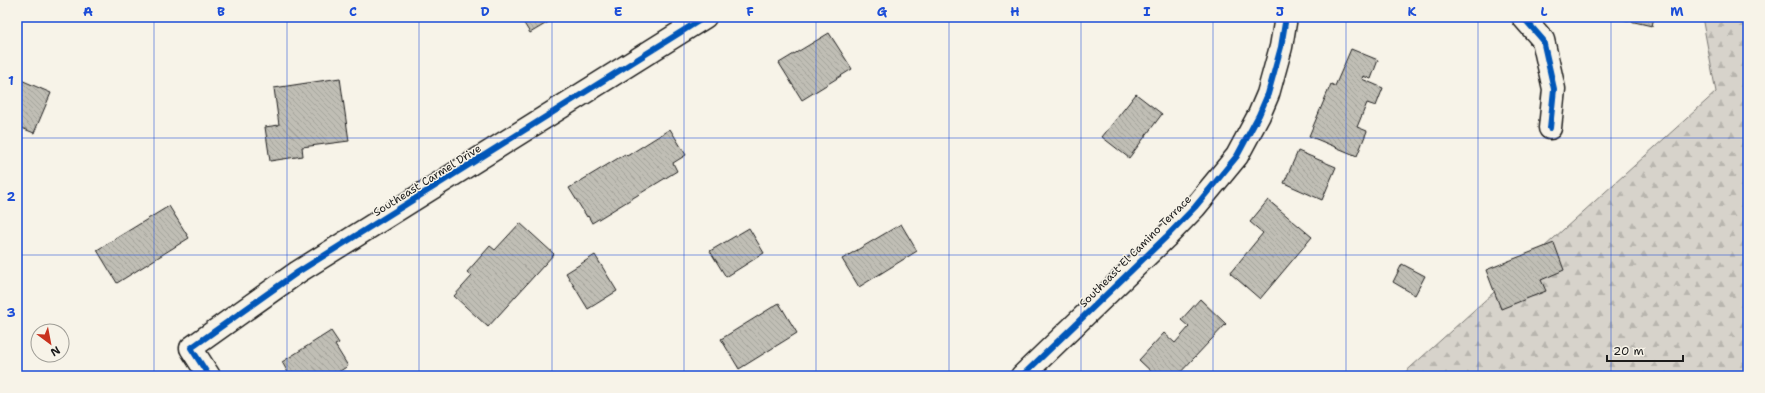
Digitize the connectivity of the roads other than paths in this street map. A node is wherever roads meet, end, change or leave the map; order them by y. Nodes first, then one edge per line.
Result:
1 (705, 17) edge
2 (1286, 17) edge
3 (1523, 17) edge
4 (1550, 128) dead end
5 (209, 376) edge
6 (1022, 376) edge

1 - 5 street, Southeast Carmel Drive
2 - 6 street, Southeast El Camino Terrace
3 - 4 street

